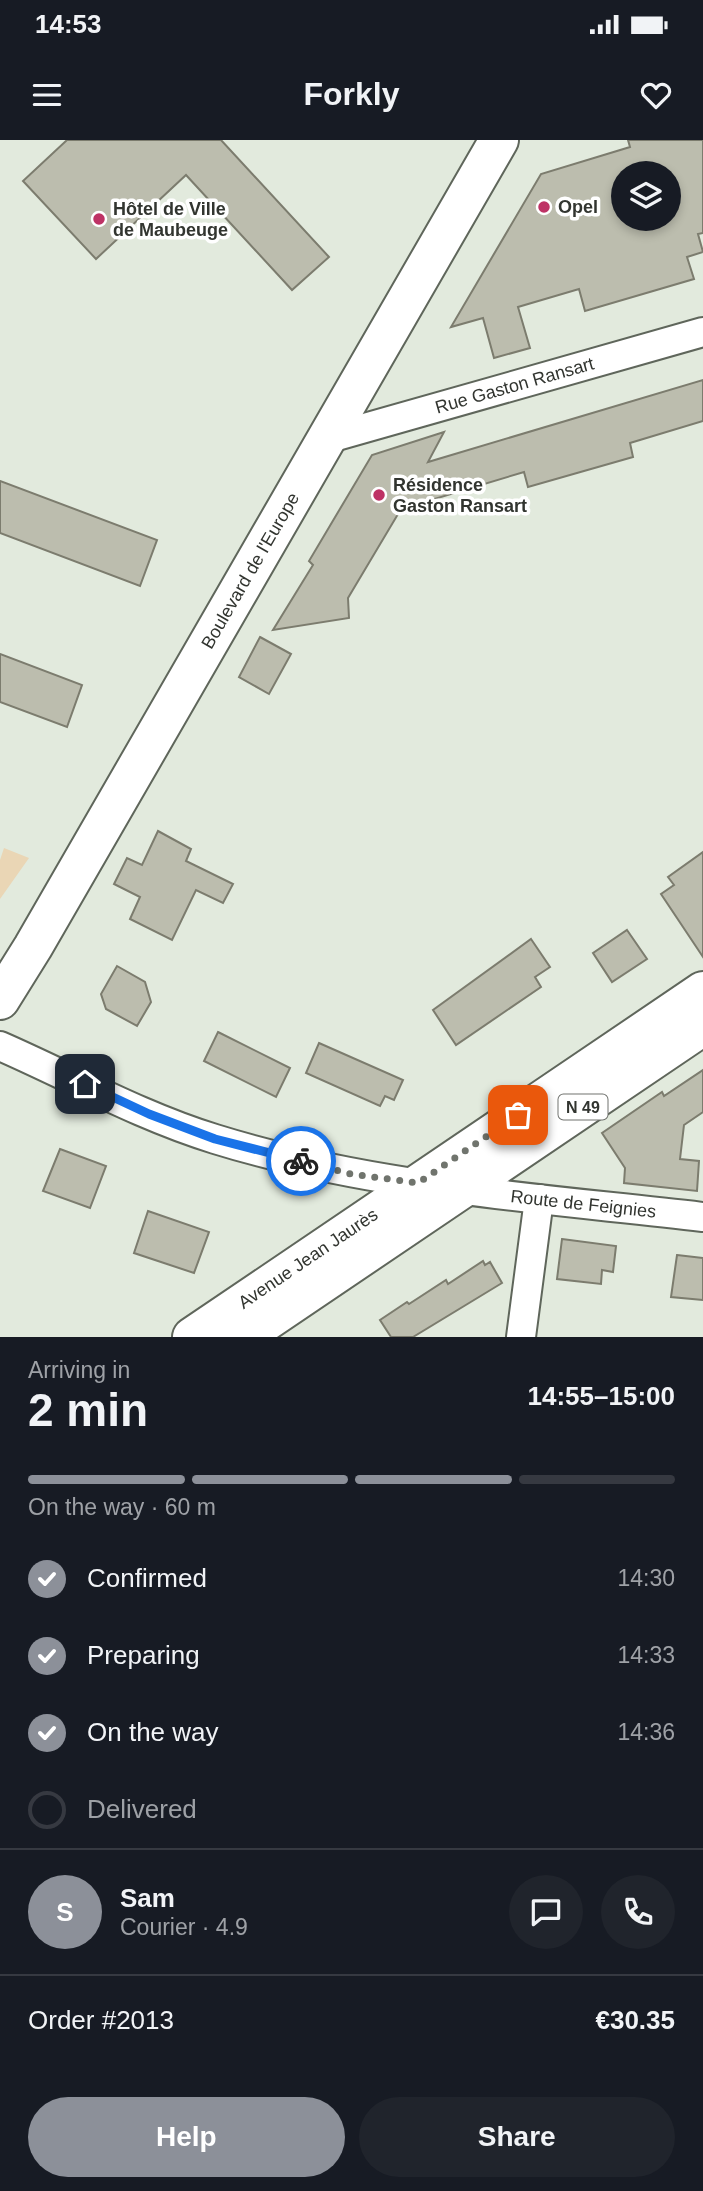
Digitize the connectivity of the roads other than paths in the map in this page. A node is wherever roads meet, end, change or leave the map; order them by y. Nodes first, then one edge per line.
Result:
1 (499, 140) edge
2 (703, 332) edge
3 (326, 439) junction
4 (703, 991) edge
5 (0, 1000) edge
6 (703, 1026) edge
7 (0, 1046) edge
8 (418, 1183) junction
9 (464, 1189) junction
10 (539, 1199) junction
11 (703, 1217) edge
12 (192, 1337) edge
13 (243, 1337) edge
14 (521, 1337) edge

1 - 3 main road, Boulevard de l'Europe
2 - 3 street, Rue Gaston Ransart
3 - 5 main road, Boulevard de l'Europe
4 - 8 main road, Avenue Jean Jaurès / N 49
6 - 9 main road, Avenue Jean Jaurès / N 49
7 - 8 street, Route de Feignies
8 - 9 street, Route de Feignies
8 - 12 main road, Avenue Jean Jaurès / N 49
9 - 10 street, Route de Feignies
9 - 13 main road, Avenue Jean Jaurès / N 49
10 - 11 street, Route de Feignies
10 - 14 street

